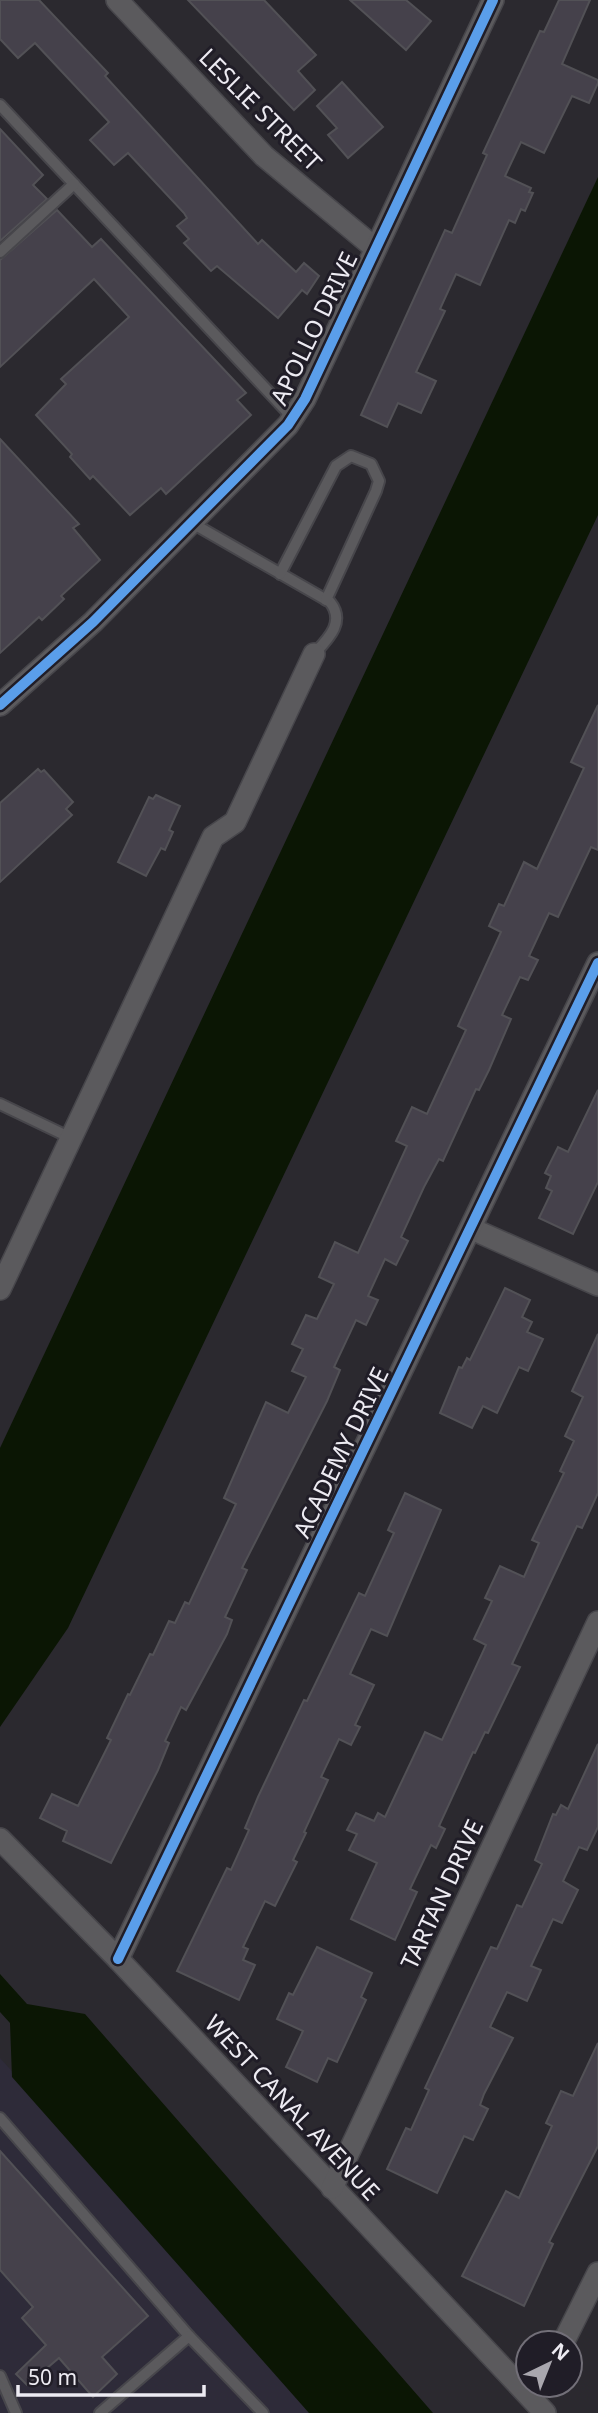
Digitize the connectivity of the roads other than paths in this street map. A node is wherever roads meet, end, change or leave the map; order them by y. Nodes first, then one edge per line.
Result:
1 (117, 0) edge
2 (493, 0) edge
3 (0, 105) edge
4 (74, 184) junction
5 (375, 248) junction
6 (0, 252) edge
7 (293, 418) junction
8 (192, 523) junction
9 (280, 573) junction
10 (326, 600) junction
11 (314, 654) joint
12 (0, 705) edge
13 (598, 963) edge
14 (0, 1104) edge
15 (71, 1138) junction
16 (472, 1229) junction
17 (598, 1285) edge
18 (0, 1289) edge
19 (598, 1622) edge
20 (3, 1842) edge
21 (118, 1959) junction
22 (0, 2118) edge
23 (332, 2188) junction
24 (598, 2273) edge
25 (570, 2329) edge
26 (189, 2336) junction
27 (0, 2376) edge
28 (541, 2400) edge
29 (16, 2413) edge
30 (100, 2413) edge
31 (263, 2413) edge

1 - 5 street, LESLIE STREET
2 - 5 street, APOLLO DRIVE
3 - 4 lane
4 - 6 lane
4 - 7 lane
5 - 7 street, APOLLO DRIVE
7 - 8 street, APOLLO DRIVE
8 - 9 lane
8 - 12 street, APOLLO DRIVE
9 - 10 lane
9 - 10 lane
10 - 11 lane
11 - 15 street
13 - 16 street, ACADEMY DRIVE
14 - 15 lane
15 - 18 street
16 - 17 street
16 - 21 street, ACADEMY DRIVE
19 - 23 street, TARTAN DRIVE
20 - 21 street, WEST CANAL AVENUE
21 - 23 street, WEST CANAL AVENUE
22 - 26 lane
23 - 28 street, WEST CANAL AVENUE
24 - 25 street
26 - 30 lane
26 - 31 lane
27 - 29 lane

